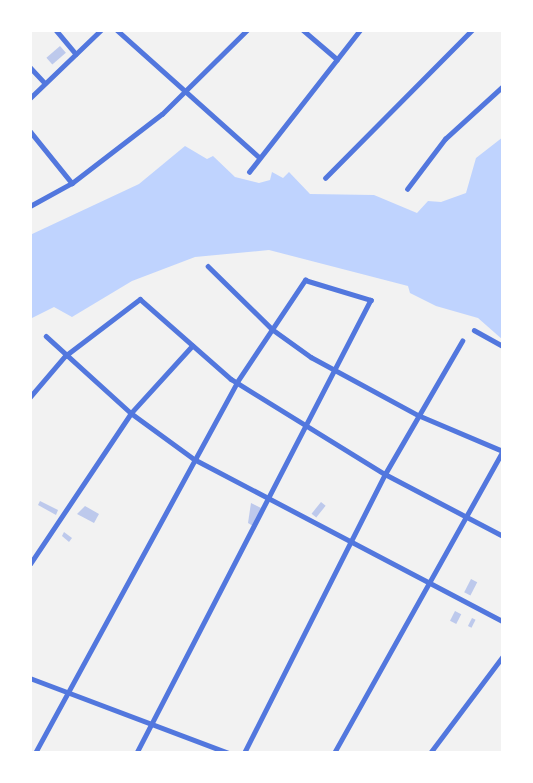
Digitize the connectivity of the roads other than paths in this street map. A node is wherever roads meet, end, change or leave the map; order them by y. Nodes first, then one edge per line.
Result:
1 (56, 30) edge
2 (101, 30) edge
3 (117, 30) edge
4 (246, 30) edge
5 (303, 30) edge
6 (360, 30) edge
7 (472, 30) edge
8 (76, 54) junction
9 (337, 59) junction
10 (30, 67) edge
11 (45, 83) junction
12 (503, 87) edge
13 (184, 92) junction
14 (30, 98) edge
15 (30, 131) edge
16 (259, 157) junction
17 (249, 172) dead end
18 (325, 178) dead end
19 (72, 183) junction
20 (406, 189) dead end
21 (30, 206) edge
22 (208, 266) dead end
23 (272, 329) junction
24 (474, 330) dead end
25 (46, 336) dead end
26 (462, 341) dead end
27 (192, 346) junction
28 (503, 346) edge
29 (65, 356) junction
30 (337, 372) junction
31 (237, 382) junction
32 (30, 397) edge
33 (130, 412) junction
34 (418, 415) junction
35 (309, 424) junction
36 (503, 450) edge
37 (194, 459) junction
38 (385, 474) junction
39 (270, 502) junction
40 (467, 520) junction
41 (503, 536) edge
42 (350, 542) junction
43 (30, 564) edge
44 (430, 584) junction
45 (503, 621) edge
46 (503, 656) edge
47 (30, 678) edge
48 (67, 693) junction
49 (153, 725) junction
50 (35, 753) edge
51 (137, 753) edge
52 (229, 753) edge
53 (244, 753) edge
54 (334, 753) edge
55 (430, 753) edge

1 - 8 street
2 - 8 street
3 - 13 street
4 - 13 street
5 - 9 street
6 - 9 street
7 - 18 street
8 - 11 street
9 - 16 street
10 - 11 street
11 - 14 street
12 - 20 street
13 - 16 street
13 - 19 street
15 - 19 street
16 - 17 street
19 - 21 street
22 - 23 street
23 - 30 street
23 - 30 street
23 - 31 street
24 - 28 street
25 - 29 street
26 - 34 street
27 - 29 street
27 - 31 street
27 - 33 street
29 - 32 street
29 - 33 street
30 - 34 street
30 - 35 street
31 - 35 street
31 - 37 street
33 - 37 street
33 - 43 street
34 - 36 street
34 - 38 street
35 - 38 street
35 - 39 street
36 - 40 street
37 - 39 street
37 - 48 street
38 - 40 street
38 - 42 street
39 - 42 street
39 - 49 street
40 - 41 street
40 - 44 street
42 - 44 street
42 - 53 street
44 - 45 street
44 - 54 street
46 - 55 street
47 - 48 street
48 - 49 street
48 - 50 street
49 - 51 street
49 - 52 street

